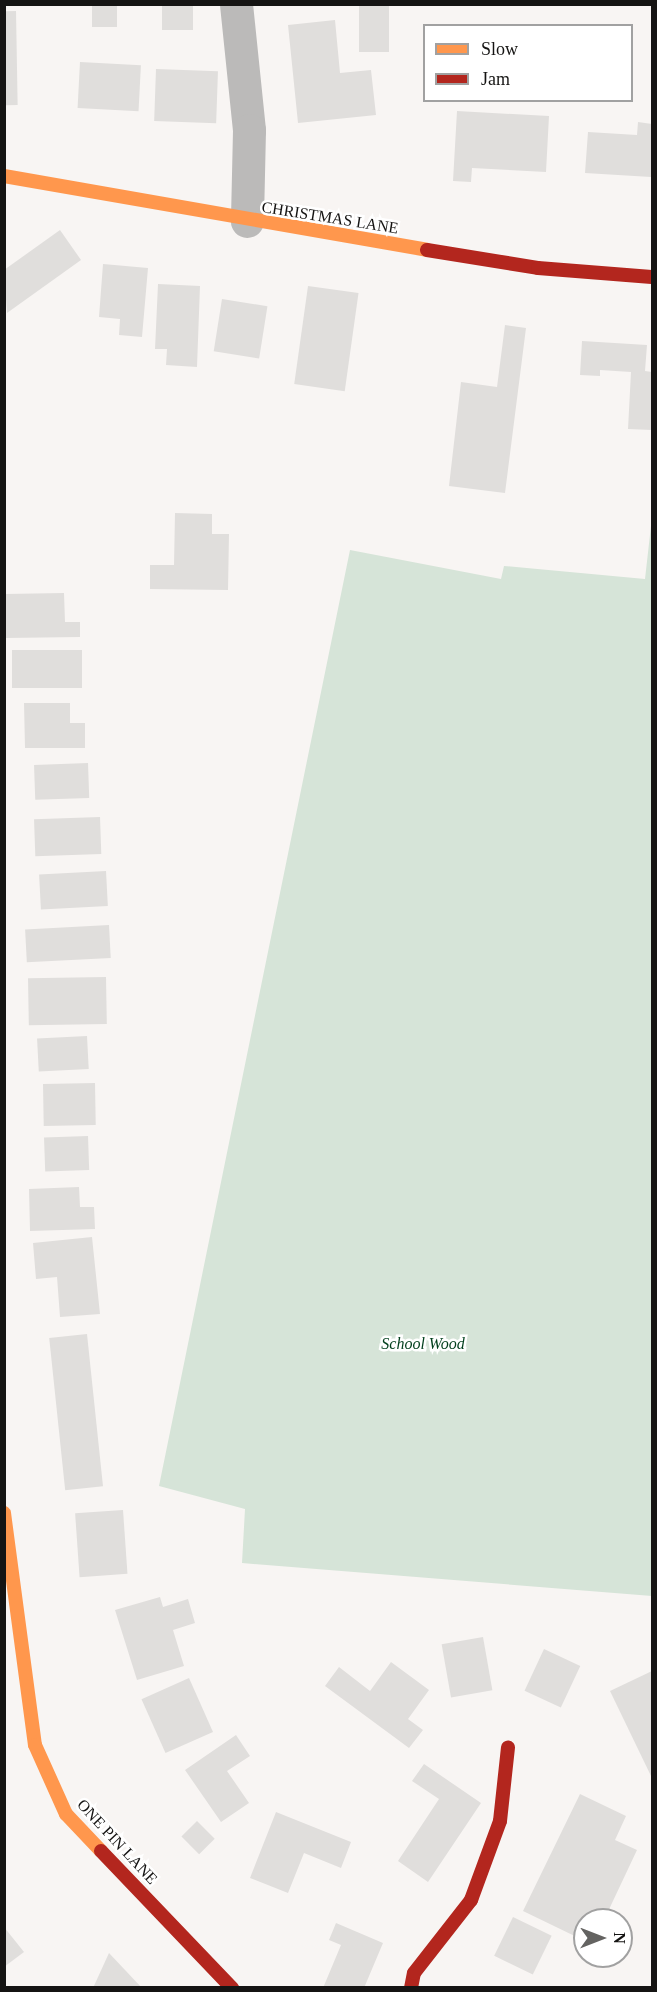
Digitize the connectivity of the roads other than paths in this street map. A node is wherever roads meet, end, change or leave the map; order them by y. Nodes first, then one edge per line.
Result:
1 (236, 4) edge
2 (4, 176) edge
3 (247, 221) junction
4 (652, 277) edge
5 (4, 1513) edge
6 (508, 1747) dead end
7 (232, 1988) edge
8 (411, 1988) edge

1 - 3 street
2 - 3 street, CHRISTMAS LANE
3 - 4 street, CHRISTMAS LANE
5 - 7 street, ONE PIN LANE
6 - 8 street

